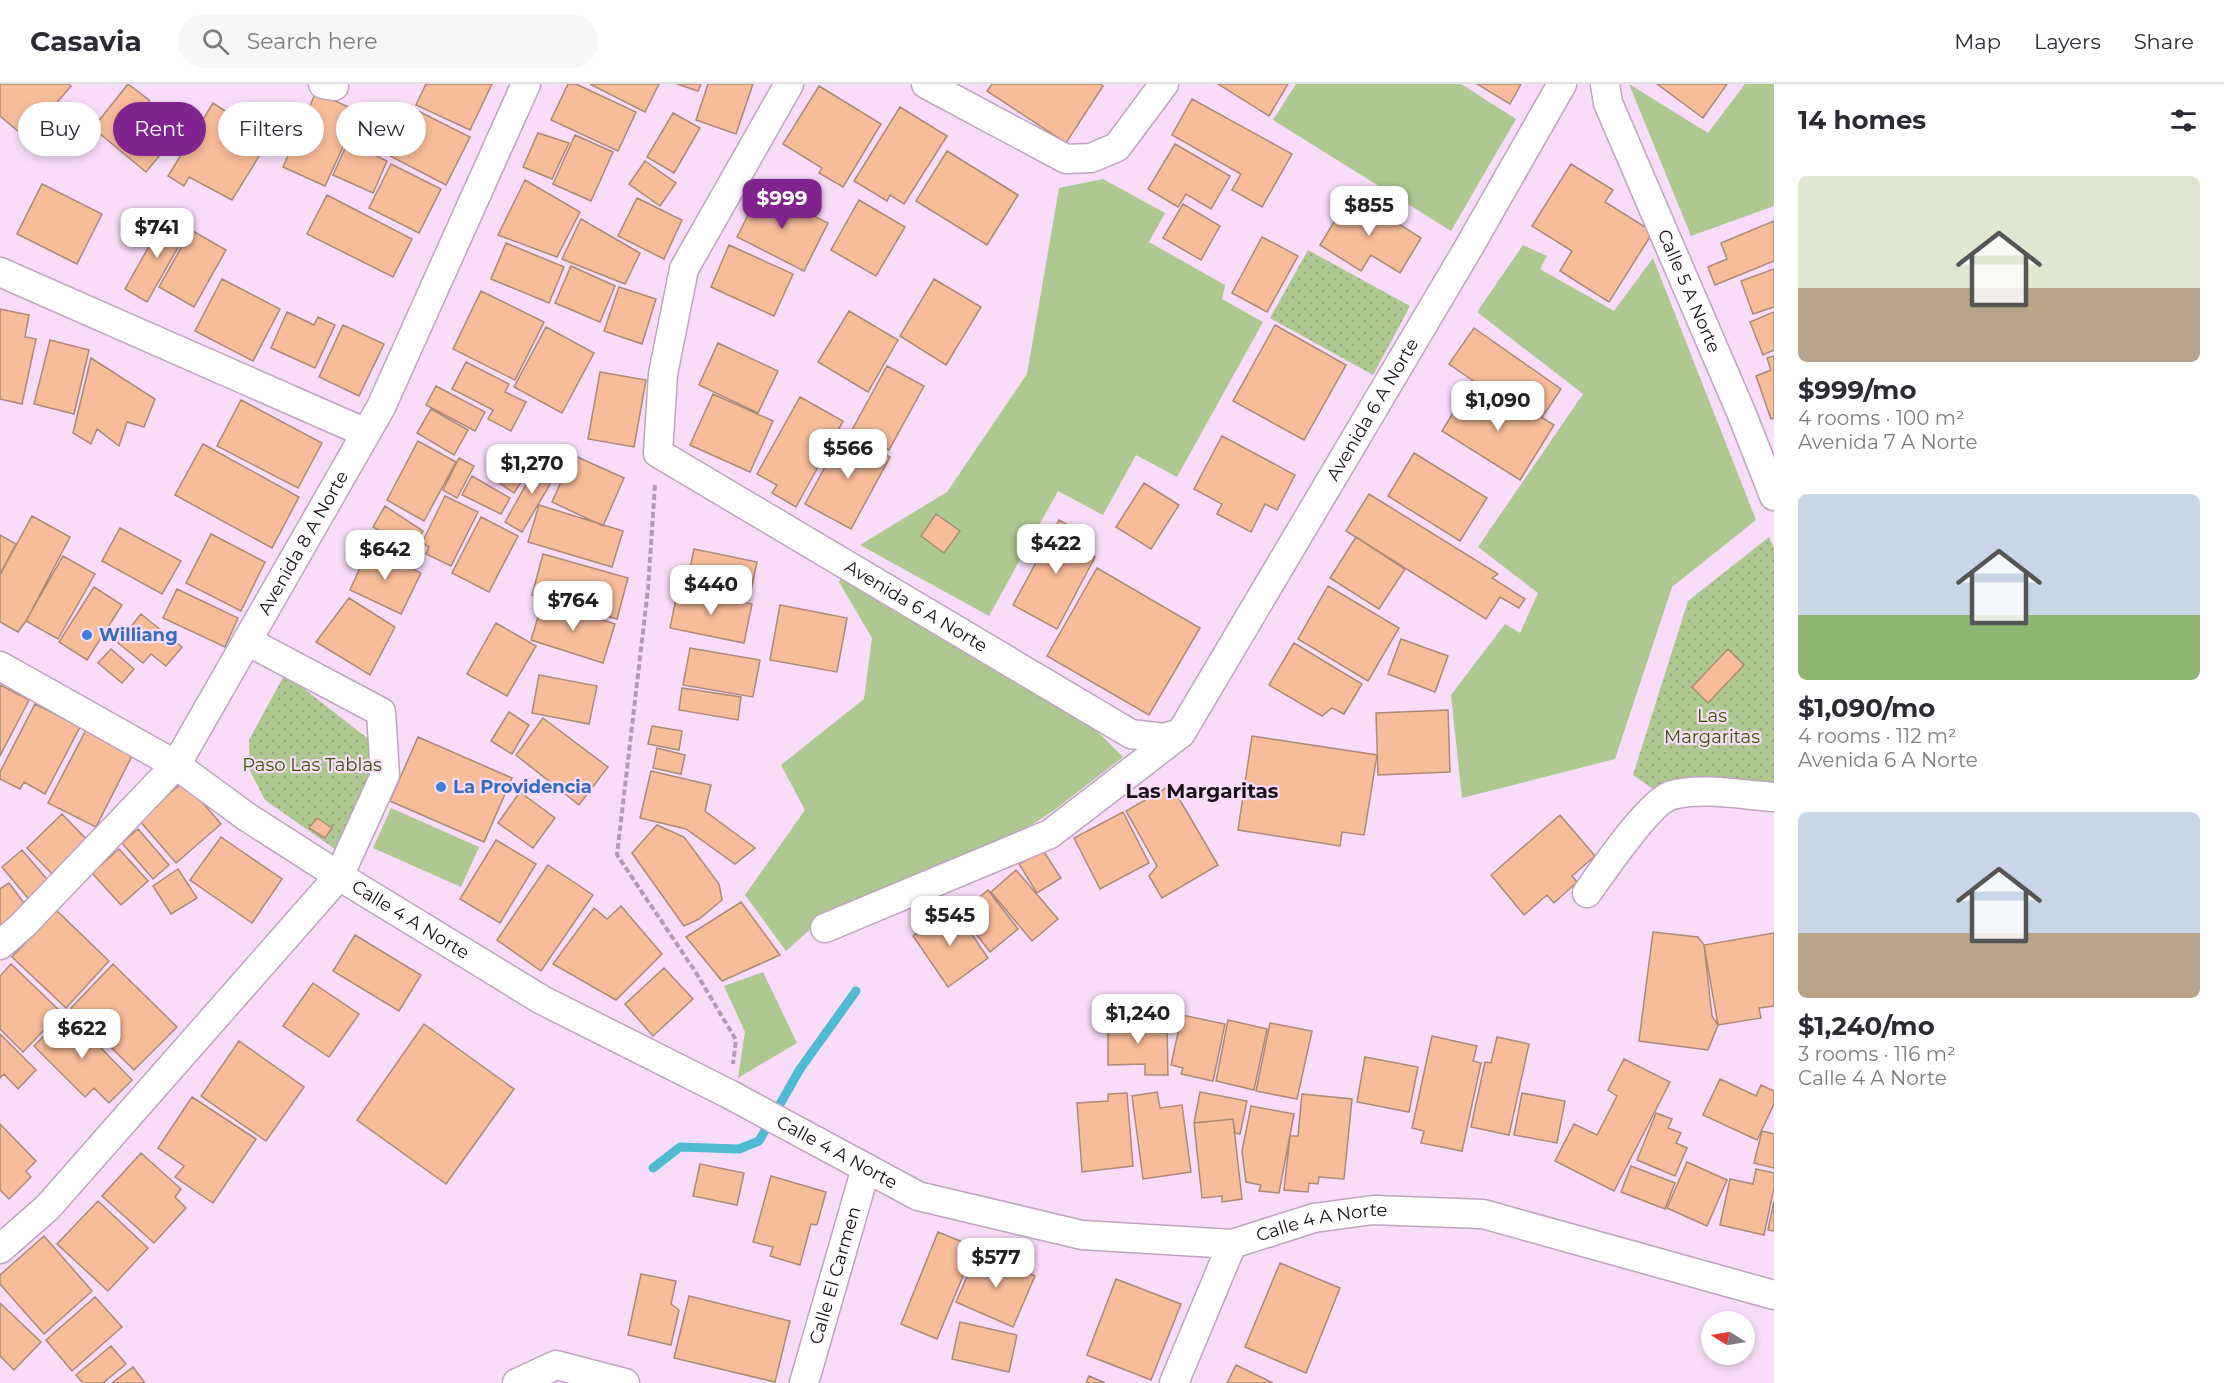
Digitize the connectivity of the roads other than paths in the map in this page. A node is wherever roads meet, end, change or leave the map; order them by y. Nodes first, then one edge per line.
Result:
1 (526, 84) edge
2 (789, 84) edge
3 (926, 84) edge
4 (1164, 84) edge
5 (1562, 84) edge
6 (1605, 84) edge
7 (0, 272) edge
8 (366, 433) junction
9 (1774, 496) edge
10 (247, 641) junction
11 (0, 666) edge
12 (1181, 733) junction
13 (176, 765) junction
14 (1774, 797) edge
15 (339, 876) junction
16 (1587, 893) dead end
17 (825, 928) dead end
18 (0, 945) edge
19 (866, 1168) junction
20 (1232, 1244) junction
21 (0, 1249) edge
22 (1774, 1295) edge
23 (517, 1383) edge
24 (625, 1383) edge
25 (804, 1383) edge
26 (1174, 1383) edge

1 - 8 street, Avenida 8 A Norte
2 - 12 street, Avenida 6 A Norte
3 - 4 street
5 - 12 street, Avenida 6 A Norte
6 - 9 street, Calle 5 A Norte
7 - 8 street
8 - 10 street, Avenida 8 A Norte
10 - 13 street, Avenida 8 A Norte
10 - 15 street
11 - 13 street, Calle 4 A Norte
12 - 17 street, Avenida 6 A Norte
13 - 15 street, Calle 4 A Norte
13 - 18 street, Avenida 8 A Norte
14 - 16 street
15 - 19 street, Calle 4 A Norte
15 - 21 street
19 - 20 street, Calle 4 A Norte
19 - 25 street, Calle El Carmen
20 - 22 street, Calle 4 A Norte
20 - 26 street
23 - 24 street

